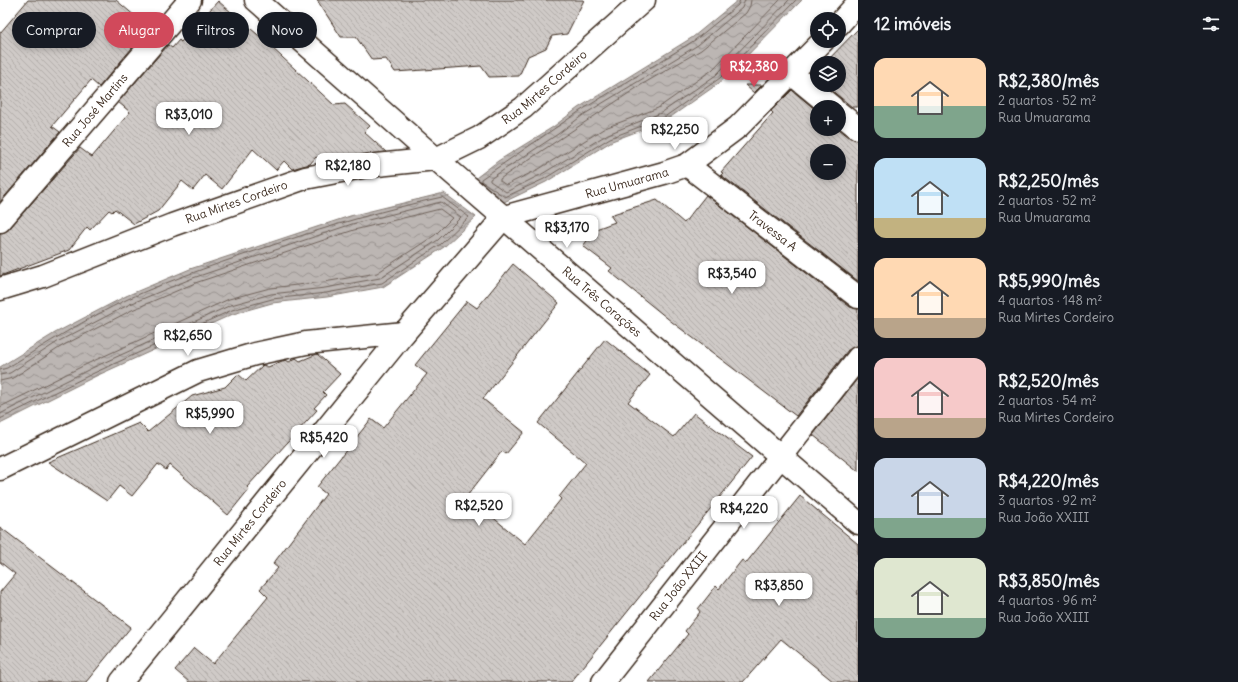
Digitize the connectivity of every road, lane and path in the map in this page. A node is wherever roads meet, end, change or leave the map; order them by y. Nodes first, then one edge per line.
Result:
1 (190, 0) edge
2 (256, 0) edge
3 (644, 0) edge
4 (858, 3) edge
5 (846, 16) edge
6 (816, 48) edge
7 (792, 74) junction
8 (824, 100) edge
9 (846, 119) edge
10 (858, 128) edge
11 (436, 159) junction
12 (687, 165) junction
13 (504, 217) junction
14 (0, 221) edge
15 (0, 289) edge
16 (858, 297) edge
17 (404, 333) junction
18 (858, 358) edge
19 (780, 457) junction
20 (0, 470) edge
21 (858, 523) edge
22 (121, 682) edge
23 (603, 682) edge

1 - 14 street, Rua José Martins
2 - 11 street, Rua Três Corações
3 - 11 street, Rua Mirtes Cordeiro
4 - 5 street
6 - 7 street, Rua Umuarama
7 - 8 street
7 - 12 street, Rua Umuarama
9 - 10 street
11 - 13 street, Rua Três Corações
11 - 15 street, Rua Mirtes Cordeiro
12 - 13 street, Rua Umuarama
12 - 16 street, Travessa A
13 - 17 street, Rua Mirtes Cordeiro
13 - 19 street, Rua Três Corações
17 - 20 street
17 - 22 street, Rua Mirtes Cordeiro
18 - 19 street, Rua João XXIII
19 - 21 street, Rua Três Corações
19 - 23 street, Rua João XXIII

